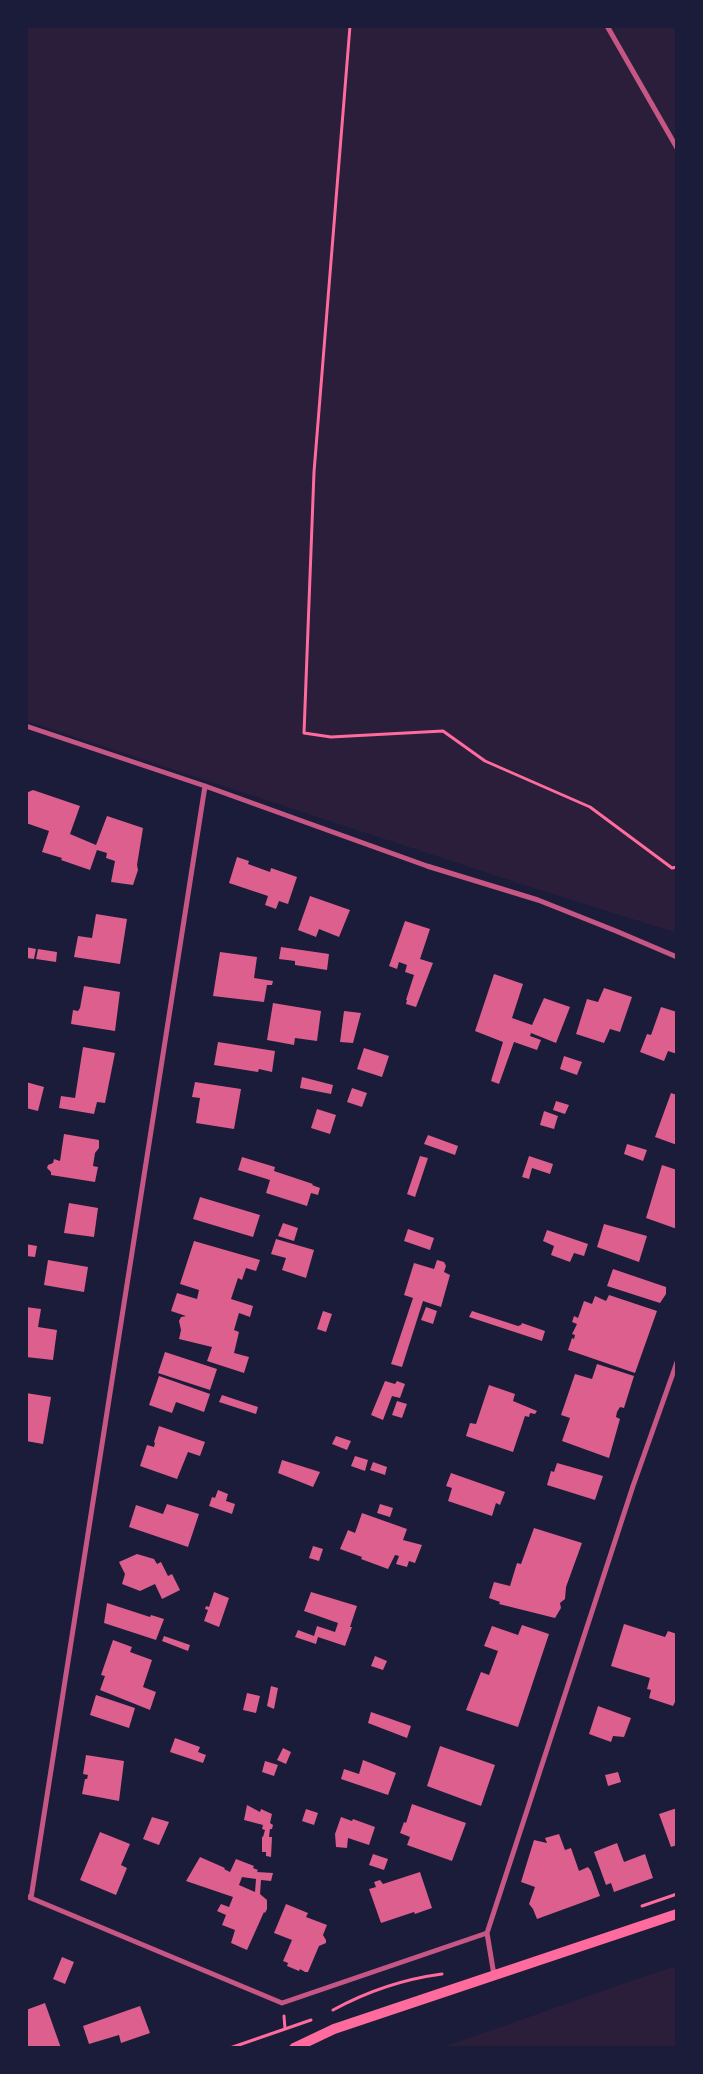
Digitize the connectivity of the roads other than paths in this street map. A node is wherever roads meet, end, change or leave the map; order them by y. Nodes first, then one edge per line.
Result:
1 (607, 26) edge
2 (677, 148) edge
3 (26, 726) edge
4 (205, 786) junction
5 (677, 957) edge
6 (677, 1362) edge
7 (29, 1897) edge
8 (677, 1914) edge
9 (487, 1933) junction
10 (494, 1976) junction
11 (294, 2048) edge

1 - 2 street
3 - 4 street
4 - 5 street
4 - 7 street
6 - 9 street
7 - 9 street
8 - 10 main road
9 - 10 street
10 - 11 main road

